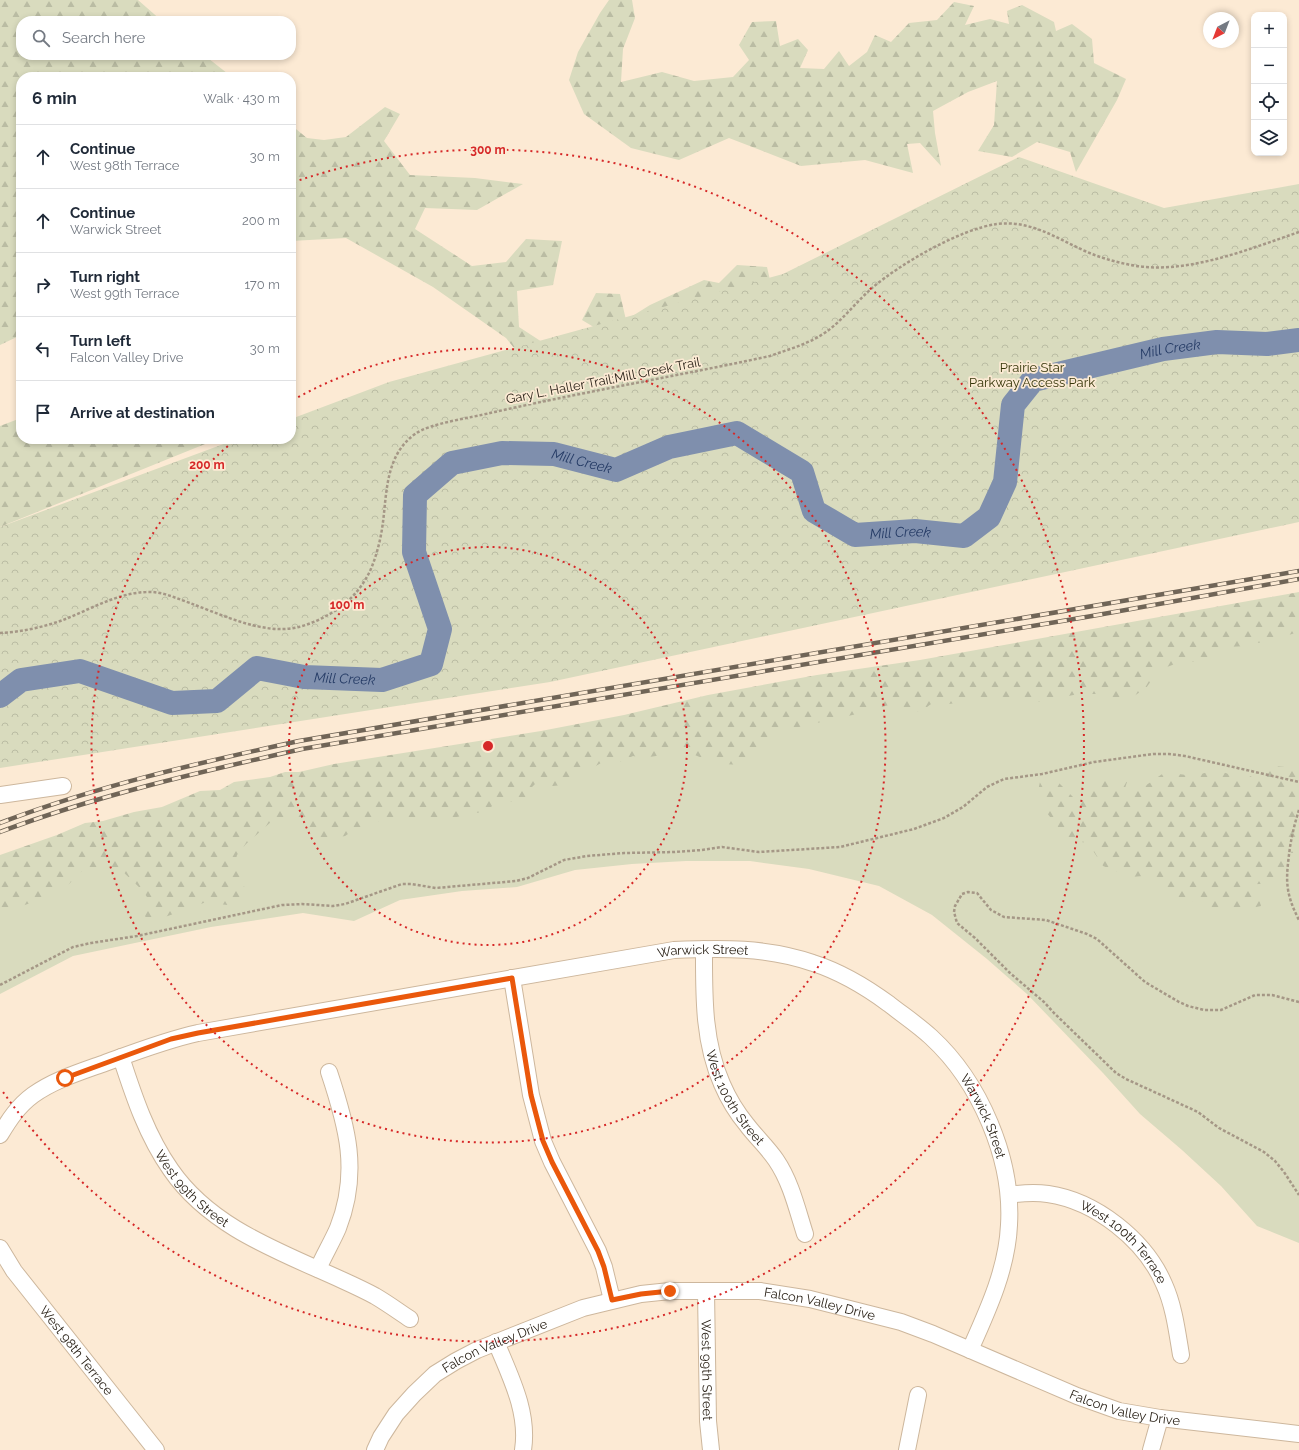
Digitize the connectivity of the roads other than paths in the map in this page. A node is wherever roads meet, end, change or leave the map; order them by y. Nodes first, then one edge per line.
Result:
1 (63, 786) dead end
2 (0, 795) edge
3 (704, 949) junction
4 (512, 978) junction
5 (121, 1057) junction
6 (329, 1072) dead end
7 (0, 1135) edge
8 (1009, 1195) junction
9 (805, 1234) dead end
10 (0, 1248) edge
11 (318, 1269) junction
12 (706, 1291) junction
13 (612, 1300) junction
14 (410, 1319) dead end
15 (496, 1342) junction
16 (970, 1350) junction
17 (1181, 1355) dead end
18 (918, 1395) dead end
19 (1160, 1418) junction
20 (1299, 1434) edge
21 (156, 1450) edge
22 (375, 1450) edge
23 (523, 1450) edge
24 (711, 1450) edge
25 (907, 1450) edge
26 (1151, 1450) edge

1 - 2 street
3 - 4 street, Warwick Street
3 - 8 street, Warwick Street
3 - 9 street, West 100th Street
4 - 5 street, Warwick Street
4 - 13 street
5 - 7 street
5 - 11 street, West 99th Street
6 - 11 street
8 - 16 street, Warwick Street
8 - 17 street, West 100th Terrace
10 - 21 street, West 98th Terrace
11 - 14 street, West 99th Street
12 - 13 street, Falcon Valley Drive
12 - 16 street, Falcon Valley Drive
12 - 24 street, West 99th Street
13 - 15 street, Falcon Valley Drive
15 - 22 street, Falcon Valley Drive
15 - 23 street
16 - 19 street, Falcon Valley Drive
18 - 25 street
19 - 20 street, Falcon Valley Drive
19 - 26 street

